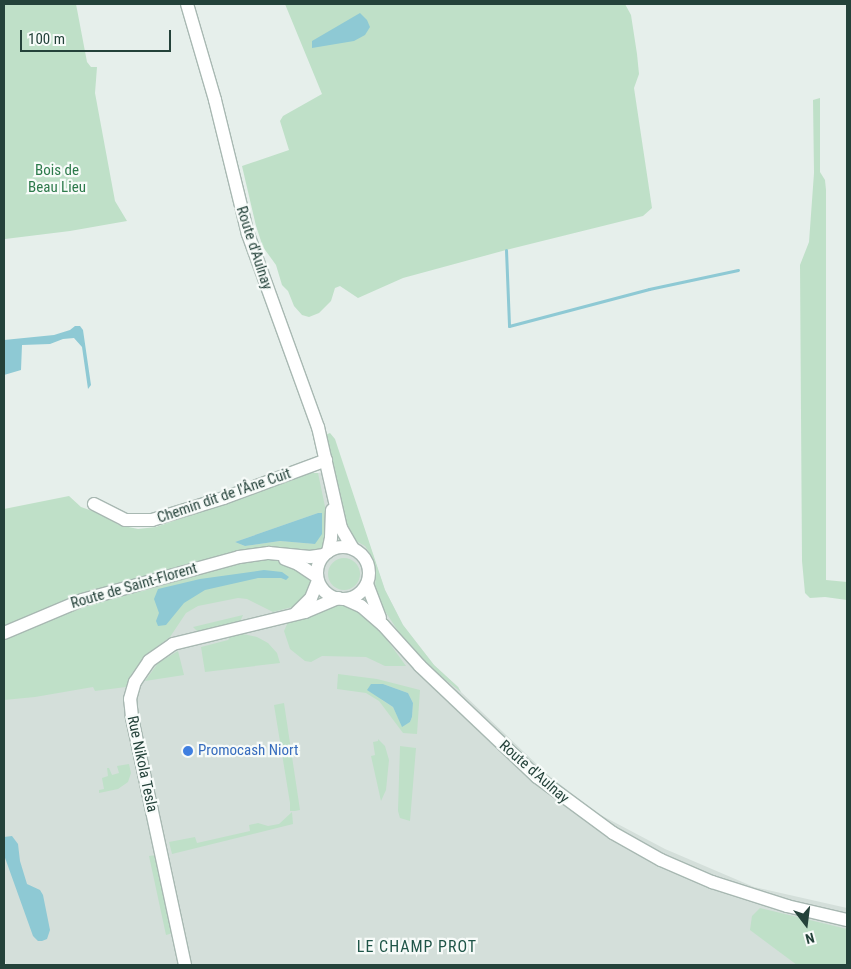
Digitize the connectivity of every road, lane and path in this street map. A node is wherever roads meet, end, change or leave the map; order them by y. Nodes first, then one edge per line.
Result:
1 (187, 4) edge
2 (326, 460) junction
3 (331, 488) junction
4 (94, 504) dead end
5 (353, 549) junction
6 (269, 553) junction
7 (326, 553) junction
8 (318, 579) junction
9 (367, 584) junction
10 (342, 598) junction
11 (295, 614) junction
12 (383, 625) junction
13 (4, 633) edge
14 (847, 920) edge
15 (185, 965) edge

1 - 2 street, Route d'Aulnay
2 - 3 street, Route d'Aulnay
2 - 4 street, Chemin dit de l'Âne Cuit
3 - 5 street, Route d'Aulnay
3 - 7 street, Route d'Aulnay
5 - 7 street
5 - 9 street
6 - 7 street, Route de Saint-Florent
6 - 8 street, Route de Saint-Florent
6 - 13 street, Route de Saint-Florent
7 - 8 street
8 - 10 street
8 - 11 street
9 - 10 street
9 - 12 street, Route d'Aulnay
10 - 11 street, Rue Nikola Tesla
10 - 12 street, Route d'Aulnay
11 - 15 street, Rue Nikola Tesla
12 - 14 street, Route d'Aulnay

